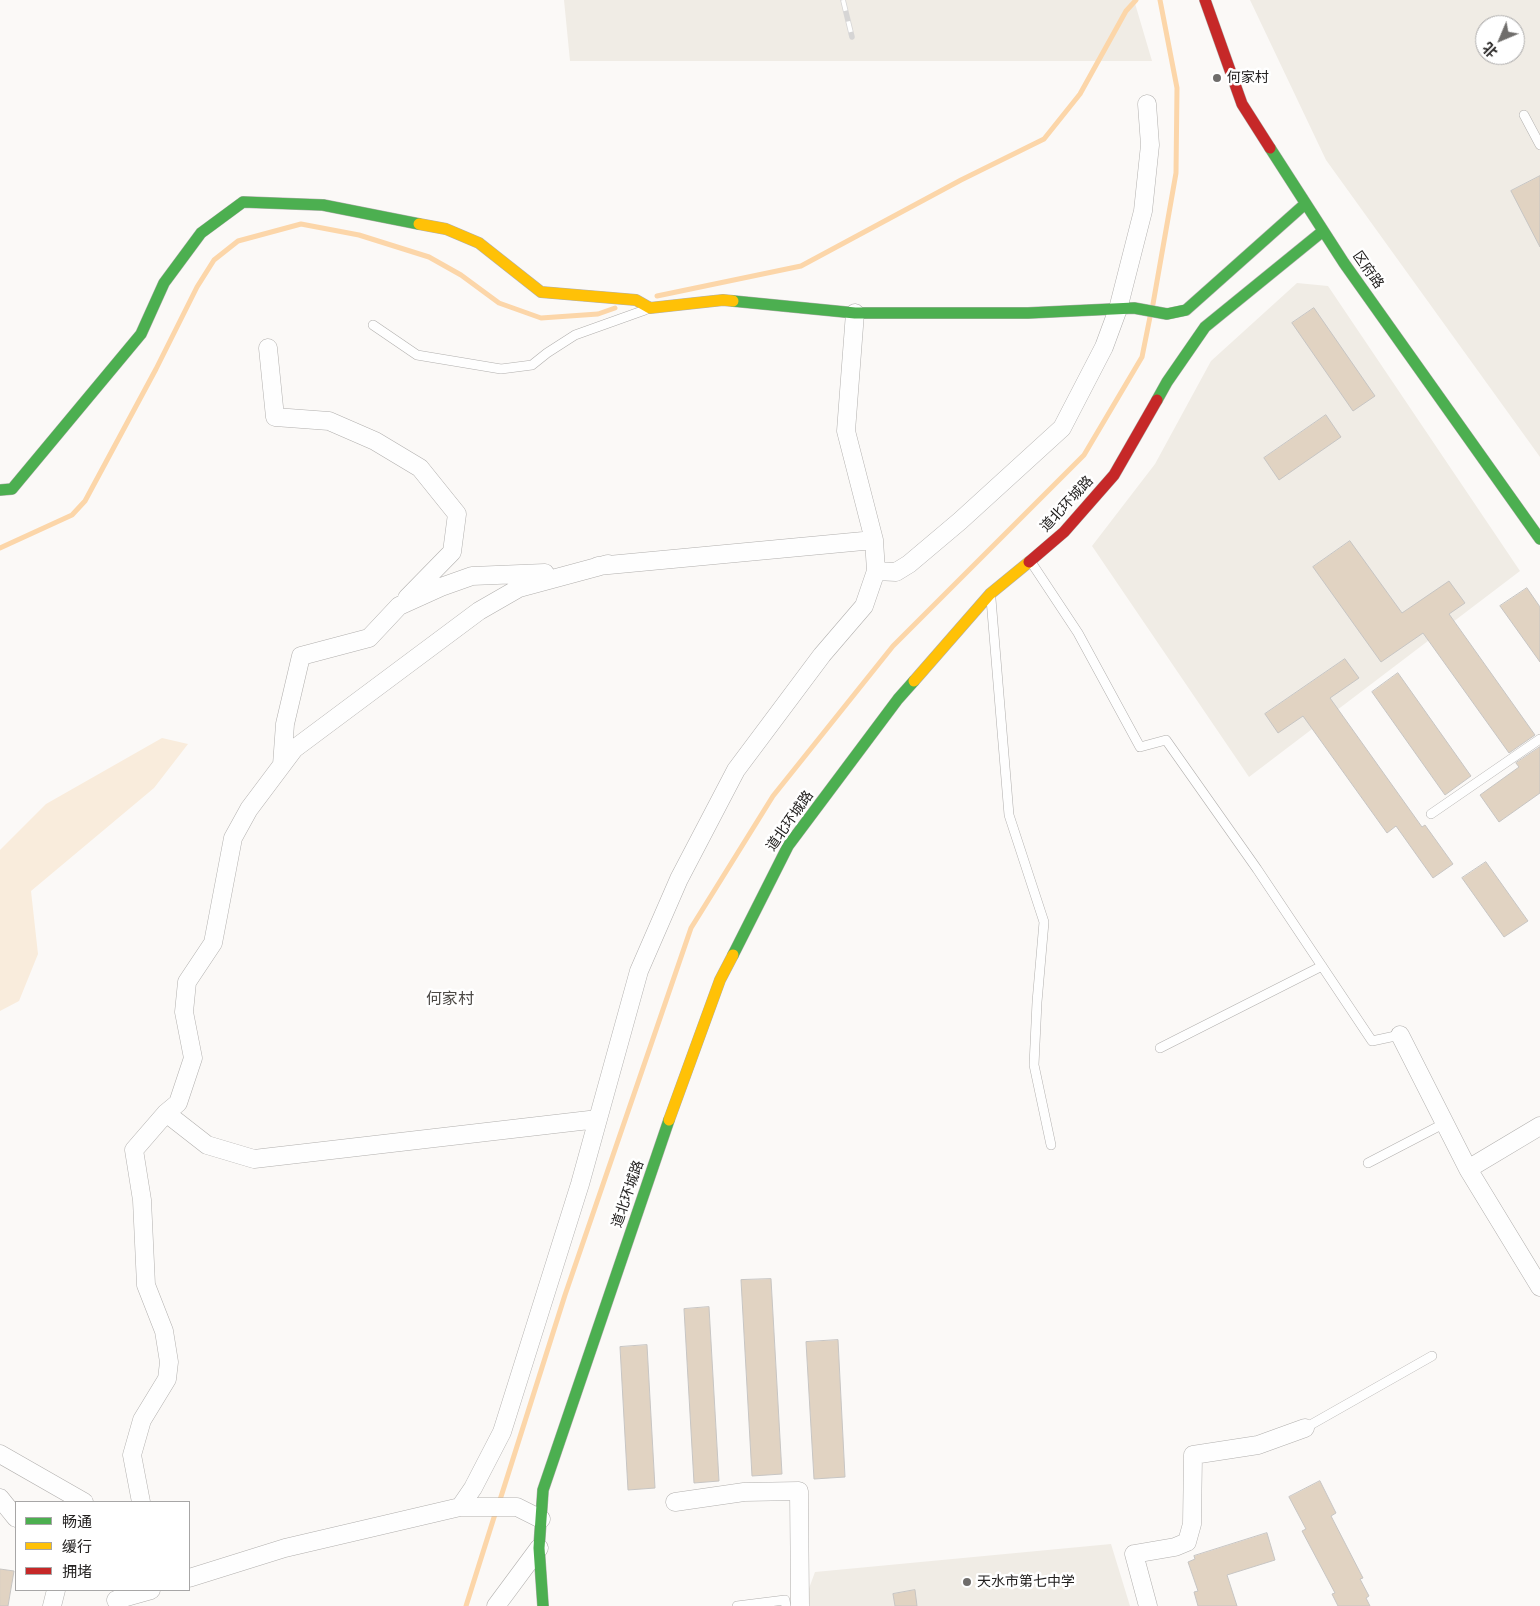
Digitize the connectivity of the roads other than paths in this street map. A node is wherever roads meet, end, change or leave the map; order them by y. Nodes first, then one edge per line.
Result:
1 (1205, 0) edge
2 (1147, 104) dead end
3 (1524, 115) dead end
4 (1540, 145) edge
5 (1306, 204) junction
6 (1323, 231) junction
7 (650, 308) junction
8 (1126, 309) junction
9 (855, 313) junction
10 (373, 324) dead end
11 (268, 348) dead end
12 (0, 490) edge
13 (1540, 539) edge
14 (874, 540) junction
15 (1030, 560) junction
16 (608, 564) junction
17 (876, 571) junction
18 (990, 594) junction
19 (400, 606) junction
20 (1540, 739) edge
21 (282, 765) junction
22 (1431, 814) dead end
23 (1322, 966) junction
24 (1400, 1035) joint
25 (1160, 1048) dead end
26 (166, 1113) junction
27 (598, 1119) junction
28 (1444, 1123) junction
29 (1540, 1126) edge
30 (1051, 1145) dead end
31 (1368, 1163) dead end
32 (1468, 1169) junction
33 (1540, 1287) edge
34 (1432, 1356) dead end
35 (1305, 1428) joint
36 (0, 1454) edge
37 (0, 1498) edge
38 (82, 1501) edge
39 (141, 1501) edge
40 (675, 1502) dead end
41 (466, 1507) junction
42 (15, 1517) edge
43 (541, 1519) junction
44 (539, 1548) junction
45 (190, 1578) edge
46 (56, 1591) edge
47 (148, 1591) edge
48 (116, 1600) dead end
49 (52, 1606) edge
50 (496, 1606) edge
51 (543, 1606) edge
52 (737, 1606) edge
53 (786, 1606) edge
54 (800, 1606) edge
55 (1148, 1606) edge

1 - 5 street, 区府路
2 - 8 street
3 - 4 lane
5 - 6 street, 区府路
5 - 8 street
6 - 13 street, 区府路
6 - 15 street, 道北环城路
7 - 9 street
7 - 10 lane
7 - 12 street
8 - 9 street
8 - 17 street
9 - 14 street
11 - 19 street
14 - 16 street
14 - 17 street
15 - 18 street, 道北环城路
15 - 23 lane
16 - 19 street
16 - 21 street
17 - 27 street
18 - 30 lane
18 - 43 street, 道北环城路
19 - 21 street
20 - 22 lane
21 - 26 street
23 - 24 lane
23 - 25 lane
24 - 28 street
26 - 27 street
26 - 39 street
27 - 41 street
28 - 31 lane
28 - 32 street
29 - 32 street
32 - 33 street
34 - 35 lane
35 - 55 street
36 - 38 street
37 - 42 street
40 - 54 street
41 - 43 street
41 - 45 street
43 - 44 street, 道北环城路
44 - 50 street
44 - 51 street, 道北环城路
46 - 49 street
47 - 48 street
52 - 53 lane

